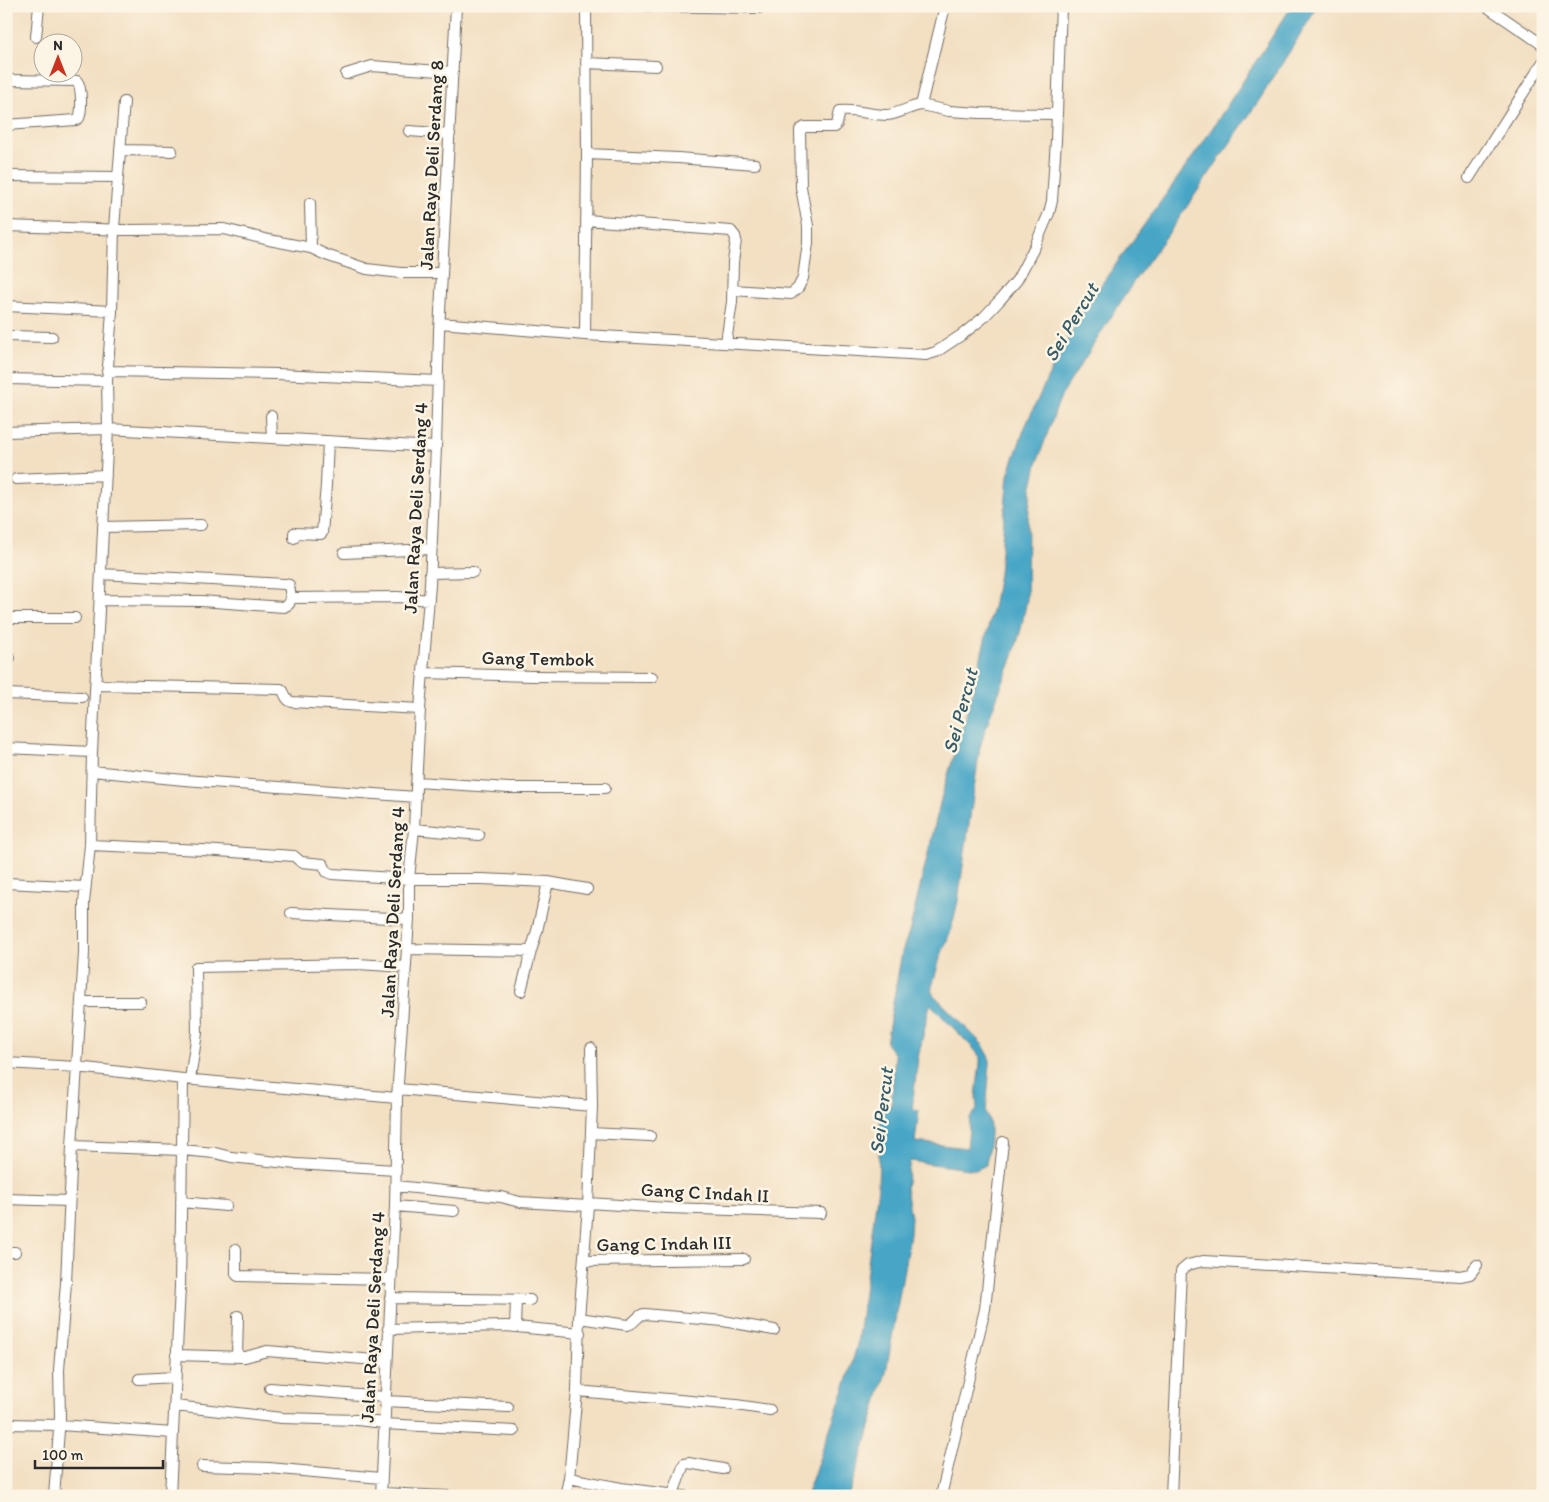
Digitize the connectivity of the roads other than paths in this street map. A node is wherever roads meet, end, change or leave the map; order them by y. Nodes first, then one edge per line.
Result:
1 (39, 6) edge
2 (456, 6) edge
3 (586, 6) edge
4 (648, 6) edge
5 (945, 6) edge
6 (1061, 6) edge
7 (1486, 6) edge
8 (758, 8) dead end
9 (36, 32) edge
10 (1543, 45) edge
11 (1543, 62) edge
12 (586, 64) junction
13 (656, 66) dead end
14 (453, 72) junction
15 (346, 74) dead end
16 (6, 80) edge
17 (124, 102) dead end
18 (921, 105) junction
19 (1056, 114) junction
20 (6, 124) edge
21 (409, 131) dead end
22 (450, 134) junction
23 (120, 150) junction
24 (172, 151) dead end
25 (587, 154) junction
26 (755, 164) dead end
27 (6, 176) edge
28 (118, 176) junction
29 (1469, 178) dead end
30 (310, 203) dead end
31 (586, 220) junction
32 (6, 226) edge
33 (114, 228) junction
34 (311, 248) junction
35 (442, 273) junction
36 (732, 290) junction
37 (6, 306) edge
38 (112, 311) junction
39 (439, 326) junction
40 (6, 336) edge
41 (585, 336) junction
42 (52, 337) dead end
43 (726, 342) junction
44 (107, 376) junction
45 (6, 379) edge
46 (438, 381) junction
47 (271, 416) dead end
48 (108, 429) junction
49 (6, 432) edge
50 (272, 438) junction
51 (328, 441) junction
52 (436, 447) junction
53 (106, 475) junction
54 (16, 479) dead end
55 (201, 525) dead end
56 (103, 527) junction
57 (294, 538) dead end
58 (431, 549) junction
59 (344, 553) dead end
60 (430, 572) junction
61 (473, 572) dead end
62 (101, 574) junction
63 (291, 598) junction
64 (100, 600) junction
65 (429, 600) junction
66 (6, 618) edge
67 (75, 618) dead end
68 (424, 673) junction
69 (652, 677) dead end
70 (97, 685) junction
71 (6, 694) edge
72 (82, 697) dead end
73 (420, 709) junction
74 (6, 748) edge
75 (92, 752) junction
76 (92, 771) junction
77 (417, 782) junction
78 (605, 788) dead end
79 (416, 797) junction
80 (414, 829) junction
81 (479, 835) dead end
82 (90, 845) junction
83 (409, 879) junction
84 (548, 882) junction
85 (6, 883) edge
86 (85, 886) junction
87 (587, 889) dead end
88 (291, 913) dead end
89 (409, 919) junction
90 (407, 949) junction
91 (531, 951) junction
92 (406, 967) junction
93 (521, 991) dead end
94 (81, 1002) junction
95 (141, 1002) dead end
96 (591, 1048) dead end
97 (6, 1063) edge
98 (77, 1067) junction
99 (187, 1079) junction
100 (398, 1094) junction
101 (592, 1106) junction
102 (591, 1133) junction
103 (650, 1136) dead end
104 (1003, 1142) dead end
105 (72, 1146) junction
106 (182, 1150) junction
107 (396, 1170) junction
108 (396, 1186) junction
109 (6, 1199) edge
110 (69, 1201) junction
111 (181, 1202) junction
112 (588, 1204) junction
113 (226, 1206) dead end
114 (395, 1206) junction
115 (454, 1211) dead end
116 (821, 1213) dead end
117 (236, 1249) dead end
118 (744, 1259) dead end
119 (584, 1261) junction
120 (1477, 1265) dead end
121 (391, 1279) junction
122 (390, 1298) junction
123 (516, 1300) junction
124 (530, 1300) dead end
125 (238, 1316) dead end
126 (580, 1318) junction
127 (514, 1327) junction
128 (388, 1329) junction
129 (774, 1330) dead end
130 (580, 1333) junction
131 (176, 1355) junction
132 (237, 1357) junction
133 (387, 1361) junction
134 (175, 1377) junction
135 (138, 1379) dead end
136 (270, 1388) dead end
137 (577, 1391) junction
138 (385, 1399) junction
139 (175, 1406) junction
140 (508, 1407) dead end
141 (770, 1410) dead end
142 (6, 1424) edge
143 (384, 1424) junction
144 (60, 1425) junction
145 (514, 1431) dead end
146 (173, 1433) junction
147 (202, 1466) dead end
148 (723, 1469) dead end
149 (381, 1478) junction
150 (569, 1478) junction
151 (381, 1494) edge
152 (673, 1494) junction
153 (54, 1496) edge
154 (170, 1496) edge
155 (448, 1496) edge
156 (565, 1496) edge
157 (684, 1496) edge
158 (941, 1496) edge
159 (1171, 1496) edge

1 - 9 street
2 - 14 street, Jalan Raya Deli Serdang 8
3 - 12 street
4 - 8 street
5 - 18 street
6 - 19 street
7 - 10 street
11 - 29 street
12 - 13 street
12 - 25 street
14 - 15 street
14 - 22 street, Jalan Raya Deli Serdang 8
16 - 20 street
17 - 23 street
18 - 19 street
18 - 36 street
19 - 43 street
21 - 22 street
22 - 35 street, Jalan Raya Deli Serdang 8
23 - 24 street
23 - 28 street
25 - 26 street
25 - 31 street
27 - 28 street
28 - 33 street
30 - 34 street
31 - 36 street
31 - 41 street
32 - 33 street
33 - 34 street
33 - 38 street
34 - 35 street
35 - 39 street, Jalan Raya Deli Serdang 8
36 - 43 street
37 - 38 street
38 - 44 street
39 - 41 street
39 - 46 street, Jalan Raya Deli Serdang 4
40 - 42 street
41 - 43 street
44 - 45 street
44 - 46 street
44 - 48 street
46 - 52 street, Jalan Raya Deli Serdang 4
47 - 50 street
48 - 49 street
48 - 50 street
48 - 53 street
50 - 51 street
51 - 52 street
51 - 57 street
52 - 58 street, Jalan Raya Deli Serdang 4
53 - 54 street
53 - 56 street
55 - 56 street
56 - 62 street
58 - 59 street
58 - 60 street, Jalan Raya Deli Serdang 4
60 - 61 street
60 - 65 street, Jalan Raya Deli Serdang 4
62 - 63 street
62 - 64 street
63 - 64 street
63 - 65 street
64 - 70 street
65 - 68 street, Jalan Raya Deli Serdang 4
66 - 67 street
68 - 69 street, Gang Tembok
68 - 73 street, Jalan Raya Deli Serdang 4
70 - 73 street
70 - 75 street
71 - 72 street
73 - 77 street, Jalan Raya Deli Serdang 4
74 - 75 street
75 - 76 street
76 - 79 street
76 - 82 street
77 - 78 street
77 - 79 street, Jalan Raya Deli Serdang 4
79 - 80 street, Jalan Raya Deli Serdang 4
80 - 81 street
80 - 83 street, Jalan Raya Deli Serdang 4
82 - 83 street
82 - 86 street
83 - 84 street
83 - 89 street, Jalan Raya Deli Serdang 4
84 - 87 street
84 - 91 street
85 - 86 street
86 - 94 street
88 - 89 street
89 - 90 street, Jalan Raya Deli Serdang 4
90 - 91 street
90 - 92 street, Jalan Raya Deli Serdang 4
91 - 93 street
92 - 99 street
92 - 100 street, Jalan Raya Deli Serdang 4
94 - 95 street
94 - 98 street
96 - 101 street
97 - 98 street
98 - 99 street
98 - 105 street
99 - 100 street
99 - 106 street
100 - 101 street
100 - 107 street, Jalan Raya Deli Serdang 4
101 - 102 street
102 - 103 street
102 - 112 street
104 - 158 street
105 - 106 street
105 - 110 street
106 - 107 street
106 - 111 street
107 - 108 street, Jalan Raya Deli Serdang 4
108 - 112 street, Gang C Indah II
108 - 114 street, Jalan Raya Deli Serdang 4
109 - 110 street
110 - 144 street
111 - 113 street
111 - 131 street
112 - 116 street, Gang C Indah II
112 - 119 street
114 - 115 street
114 - 121 street, Jalan Raya Deli Serdang 4
117 - 121 street
118 - 119 street, Gang C Indah III
119 - 126 street
120 - 159 street
121 - 122 street, Jalan Raya Deli Serdang 4
122 - 123 street
122 - 128 street, Jalan Raya Deli Serdang 4
123 - 124 street
123 - 127 street
125 - 132 street
126 - 129 street
126 - 130 street
127 - 128 street
127 - 130 street
128 - 133 street, Jalan Raya Deli Serdang 4
130 - 137 street
131 - 132 street
131 - 134 street
132 - 133 street
133 - 138 street, Jalan Raya Deli Serdang 4
134 - 135 street
134 - 139 street
136 - 138 street
137 - 141 street
137 - 150 street
138 - 140 street
138 - 143 street, Jalan Raya Deli Serdang 4
139 - 143 street
139 - 146 street
142 - 144 street
143 - 145 street
143 - 149 street, Jalan Raya Deli Serdang 4
144 - 146 street
144 - 153 street
146 - 154 street
147 - 149 street
148 - 152 street
149 - 151 street, Jalan Raya Deli Serdang 4
150 - 152 street
150 - 156 street
151 - 155 street
152 - 157 street

